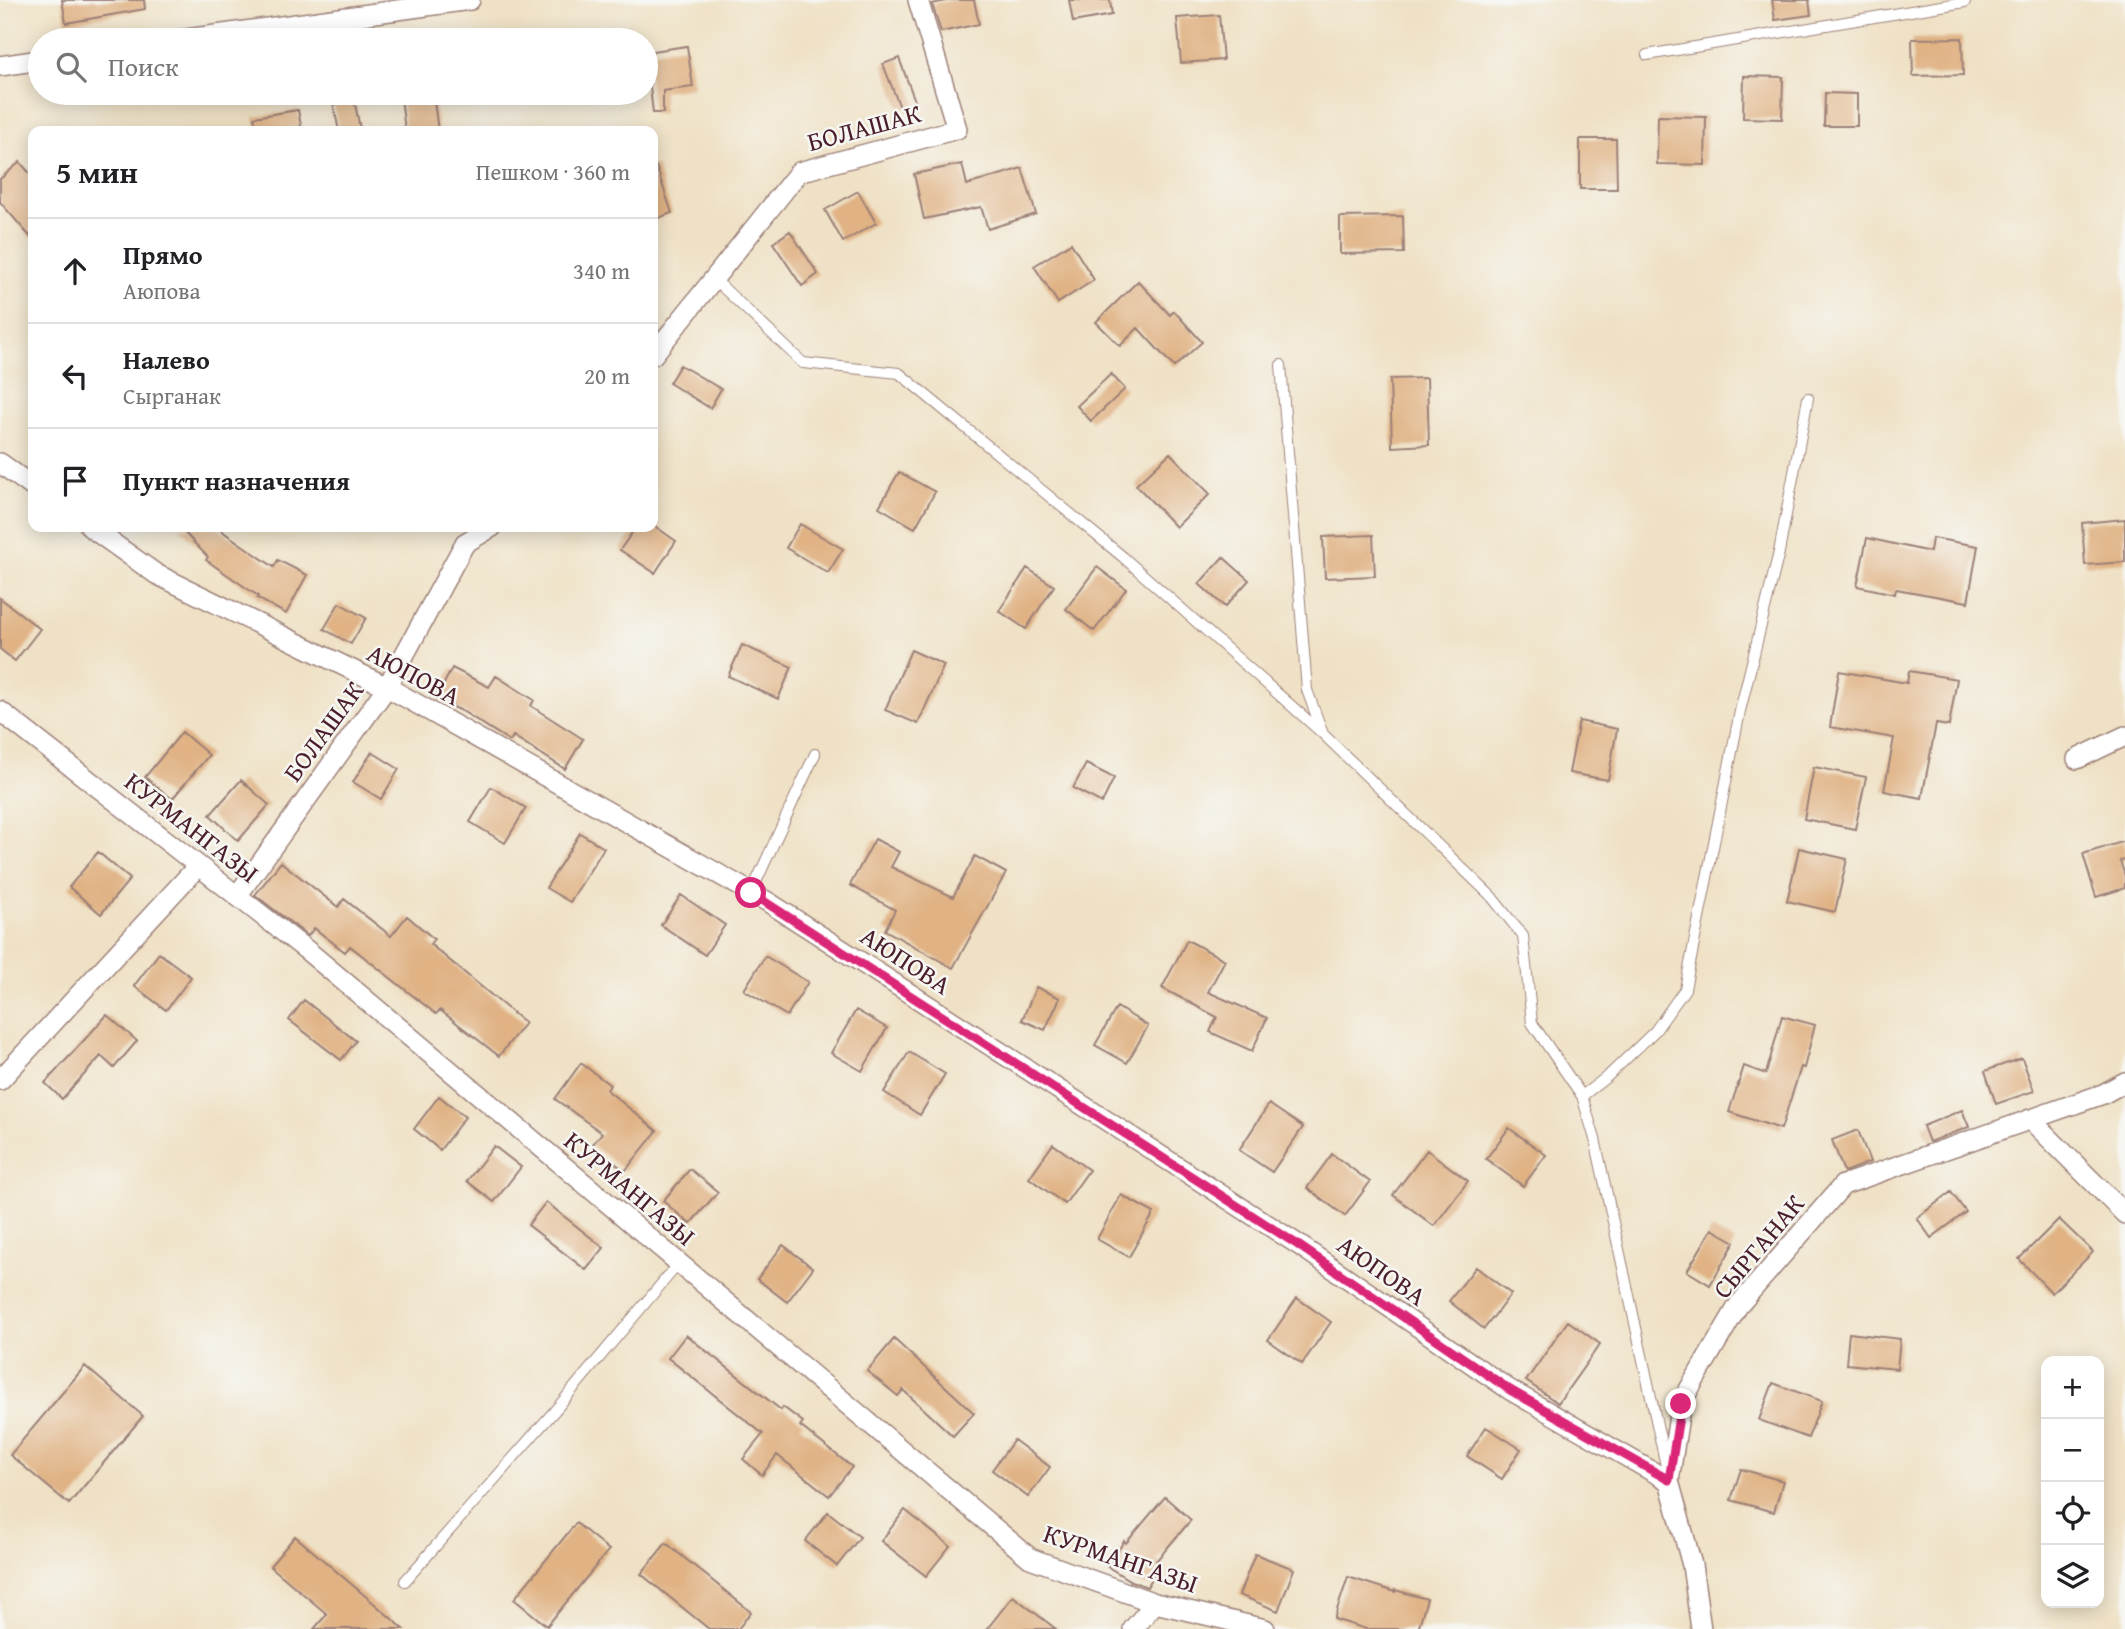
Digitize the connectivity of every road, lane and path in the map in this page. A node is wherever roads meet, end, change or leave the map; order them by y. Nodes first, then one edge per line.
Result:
1 (470, 0) edge
2 (918, 0) edge
3 (1964, 0) edge
4 (266, 28) edge
5 (1647, 55) dead end
6 (28, 62) edge
7 (0, 66) edge
8 (714, 279) junction
9 (658, 349) edge
10 (1280, 365) dead end
11 (1808, 398) dead end
12 (0, 464) edge
13 (28, 484) edge
14 (97, 532) edge
15 (484, 532) edge
16 (387, 687) junction
17 (0, 711) edge
18 (1323, 734) junction
19 (2125, 736) edge
20 (815, 754) dead end
21 (2077, 759) dead end
22 (198, 866) junction
23 (751, 893) junction
24 (237, 896) junction
25 (0, 1080) edge
26 (2125, 1082) edge
27 (1582, 1096) junction
28 (2030, 1119) junction
29 (2125, 1214) edge
30 (679, 1263) junction
31 (1669, 1480) junction
32 (405, 1581) dead end
33 (1154, 1603) junction
34 (1133, 1629) edge
35 (1265, 1629) edge
36 (1701, 1629) edge

1 - 4 street
2 - 8 street, БОЛАШАК
3 - 5 lane
6 - 7 street
8 - 9 street, БОЛАШАК
8 - 18 lane
10 - 18 lane
11 - 27 lane
12 - 13 street
14 - 16 street, АЮПОВА
15 - 16 street, БОЛАШАК
16 - 23 street, АЮПОВА
16 - 24 street, БОЛАШАК
17 - 22 street, КУРМАНГАЗЫ
18 - 27 lane
19 - 21 street
20 - 23 lane
22 - 24 street, КУРМАНГАЗЫ
22 - 25 street
23 - 31 street, АЮПОВА
24 - 30 street, КУРМАНГАЗЫ
26 - 28 street, СЫРГАНАК
27 - 31 lane
28 - 29 street
28 - 31 street, СЫРГАНАК
30 - 32 lane
30 - 33 street, КУРМАНГАЗЫ
31 - 36 street, СЫРГАНАК
33 - 34 street
33 - 35 street, КУРМАНГАЗЫ

